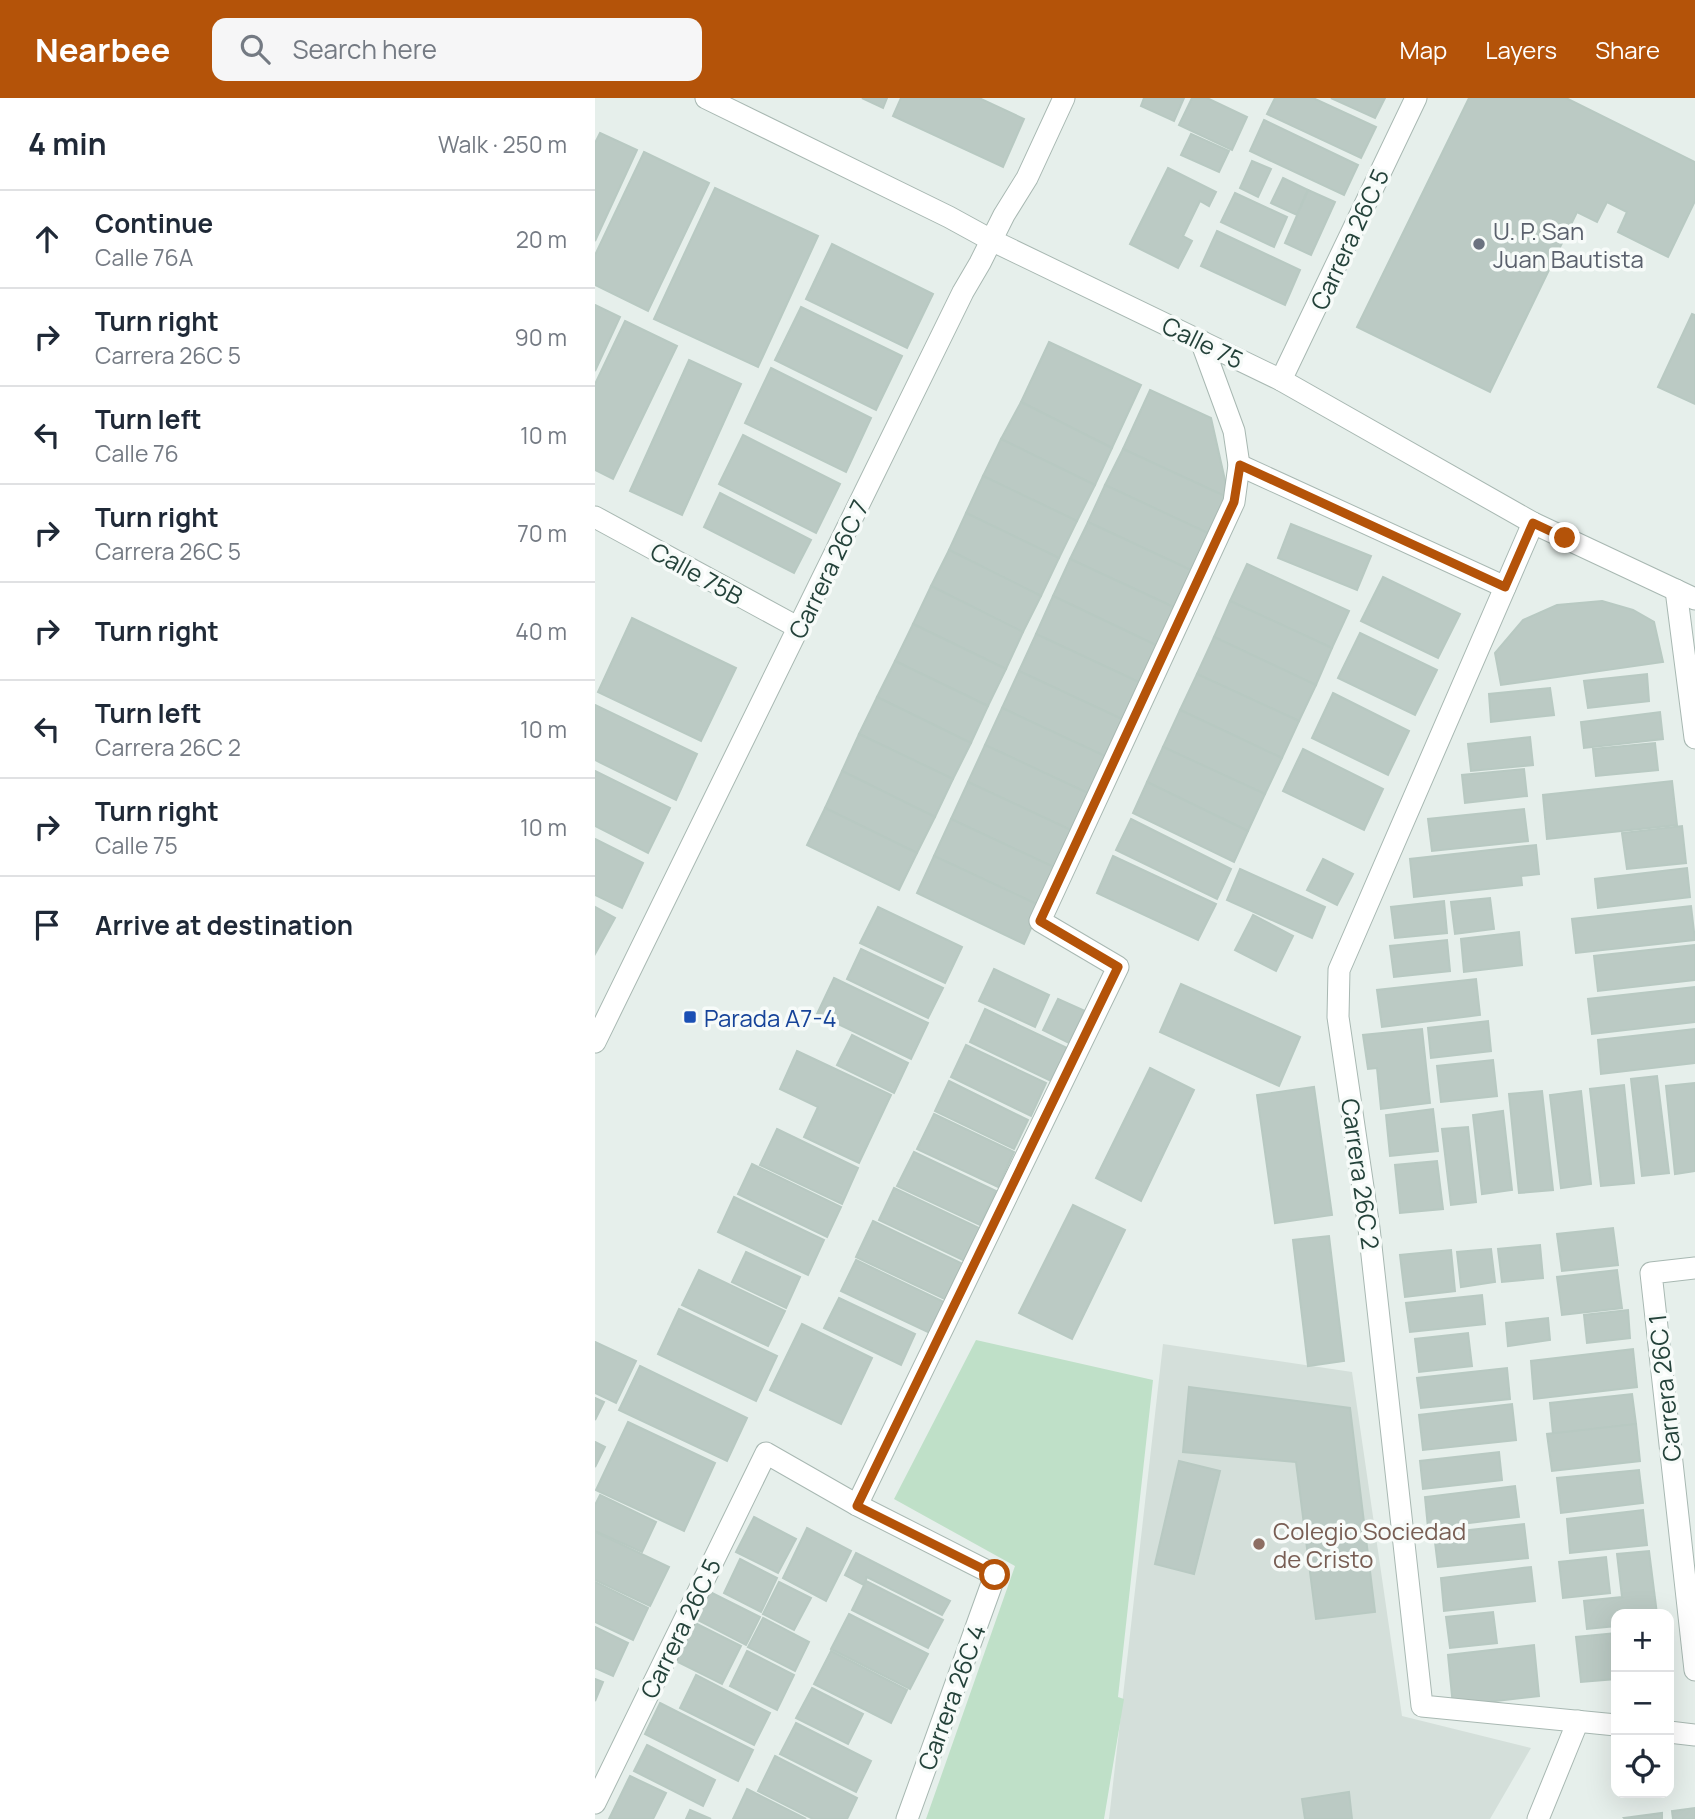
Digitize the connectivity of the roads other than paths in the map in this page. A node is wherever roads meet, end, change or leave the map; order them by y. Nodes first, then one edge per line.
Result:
1 (706, 98) edge
2 (1064, 98) edge
3 (1416, 98) edge
4 (991, 240) junction
5 (1201, 341) junction
6 (1282, 380) junction
7 (1240, 465) junction
8 (595, 517) edge
9 (1533, 523) junction
10 (1505, 587) junction
11 (1686, 594) edge
12 (799, 628) junction
13 (1695, 738) edge
14 (595, 1042) edge
15 (1695, 1268) edge
16 (857, 1506) junction
17 (1695, 1670) edge
18 (1578, 1721) junction
19 (1611, 1725) edge
20 (1674, 1733) edge
21 (1695, 1735) edge
22 (1549, 1795) junction
23 (595, 1803) edge
24 (907, 1819) edge
25 (1538, 1819) edge
26 (1554, 1819) edge

1 - 4 street, Calle 75
2 - 4 street, Carrera 26C 7
3 - 6 street, Carrera 26C 5
4 - 5 street, Calle 75
4 - 12 street, Carrera 26C 7
5 - 6 street, Calle 75
5 - 7 street
6 - 9 street, Calle 75
7 - 10 street
7 - 16 street
8 - 12 street, Calle 75B
9 - 10 street, Carrera 26C 2
9 - 11 street, Calle 75
10 - 18 street, Carrera 26C 2
11 - 13 street
12 - 14 street, Carrera 26C 7
15 - 17 street, Carrera 26C 1
16 - 23 street, Carrera 26C 5
16 - 24 street, Carrera 26C 4
18 - 19 street
18 - 22 street
20 - 21 street
22 - 25 street
22 - 26 street

